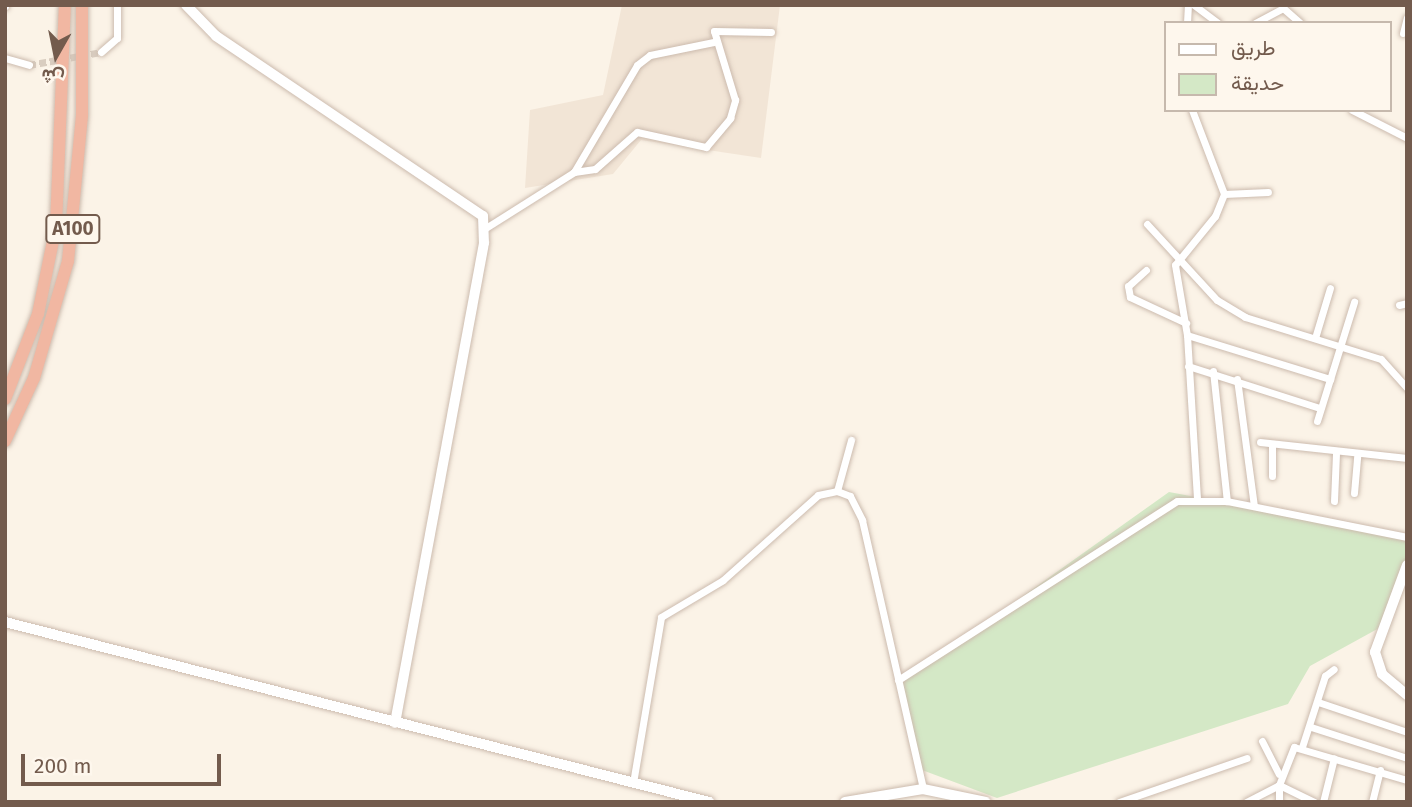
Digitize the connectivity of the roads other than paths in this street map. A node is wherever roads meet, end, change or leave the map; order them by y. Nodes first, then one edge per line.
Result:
1 (65, 5) edge
2 (82, 5) edge
3 (117, 5) edge
4 (187, 5) edge
5 (1194, 5) edge
6 (1407, 17) edge
7 (1215, 21) edge
8 (1259, 21) edge
9 (1298, 21) edge
10 (771, 32) dead end
11 (1403, 33) dead end
12 (714, 42) junction
13 (101, 52) dead end
14 (5, 58) edge
15 (29, 65) tunnel mouth
16 (1193, 112) edge
17 (1356, 112) edge
18 (1407, 138) edge
19 (574, 172) junction
20 (1268, 192) dead end
21 (1224, 194) junction
22 (1147, 224) dead end
23 (484, 229) junction
24 (1179, 258) junction
25 (1146, 270) dead end
26 (1330, 288) dead end
27 (1354, 302) dead end
28 (1186, 323) junction
29 (1187, 335) junction
30 (1315, 338) junction
31 (1339, 345) junction
32 (1188, 366) junction
33 (1213, 371) junction
34 (1237, 379) junction
35 (1330, 379) junction
36 (1407, 388) edge
37 (5, 399) edge
38 (1320, 408) junction
39 (1317, 421) dead end
40 (851, 440) dead end
41 (5, 441) edge
42 (1260, 442) dead end
43 (1272, 445) junction
44 (1336, 454) junction
45 (1357, 457) junction
46 (1407, 458) edge
47 (1272, 476) dead end
48 (836, 491) junction
49 (1354, 493) dead end
50 (1197, 498) junction
51 (1227, 501) junction
52 (1334, 501) dead end
53 (1254, 506) junction
54 (1407, 537) edge
55 (1407, 565) edge
56 (5, 622) edge
57 (1334, 669) dead end
58 (898, 680) junction
59 (1407, 695) edge
60 (1318, 702) junction
61 (395, 723) junction
62 (1311, 726) junction
63 (1407, 732) edge
64 (1262, 741) dead end
65 (1302, 747) junction
66 (1247, 758) dead end
67 (1334, 758) junction
68 (1407, 758) edge
69 (1380, 770) junction
70 (1279, 774) junction
71 (1407, 779) edge
72 (634, 783) junction
73 (1279, 785) junction
74 (923, 789) junction
75 (709, 802) edge
76 (845, 802) edge
77 (986, 802) edge
78 (1119, 802) edge
79 (1246, 802) edge
80 (1279, 802) edge
81 (1314, 802) edge
82 (1323, 802) edge
83 (1372, 802) edge

1 - 37 highway, A100 / A100
2 - 41 highway, A100 / A100
3 - 13 street
4 - 23 main road
5 - 7 street
6 - 11 street
8 - 9 street
10 - 12 street
12 - 19 street
12 - 19 street
14 - 15 street
16 - 21 street
17 - 18 street
19 - 23 street
20 - 21 street
21 - 24 street
22 - 24 street
23 - 61 main road
24 - 28 street
24 - 30 street
25 - 28 street
26 - 30 street
27 - 31 street
28 - 29 street
29 - 32 street
29 - 35 street
30 - 31 street
31 - 35 street
31 - 36 street
32 - 33 street
32 - 50 street
33 - 34 street
33 - 51 street
34 - 38 street
34 - 53 street
35 - 38 street
38 - 39 street
40 - 48 street
42 - 43 street
43 - 44 street
43 - 47 street
44 - 45 street
44 - 52 street
45 - 46 street
45 - 49 street
48 - 58 street
48 - 72 street
50 - 51 street
50 - 58 street
51 - 53 street
53 - 54 street
55 - 59 main road
56 - 61 main road
57 - 60 street
58 - 74 street
60 - 62 street
60 - 63 street
61 - 72 main road
62 - 65 street
62 - 68 street
64 - 70 street
65 - 67 street
65 - 70 street
66 - 78 street
67 - 69 street
67 - 82 street
69 - 71 street
69 - 83 street
70 - 73 street
72 - 75 main road
73 - 79 street
73 - 80 street
73 - 81 street
74 - 76 main road
74 - 77 main road

